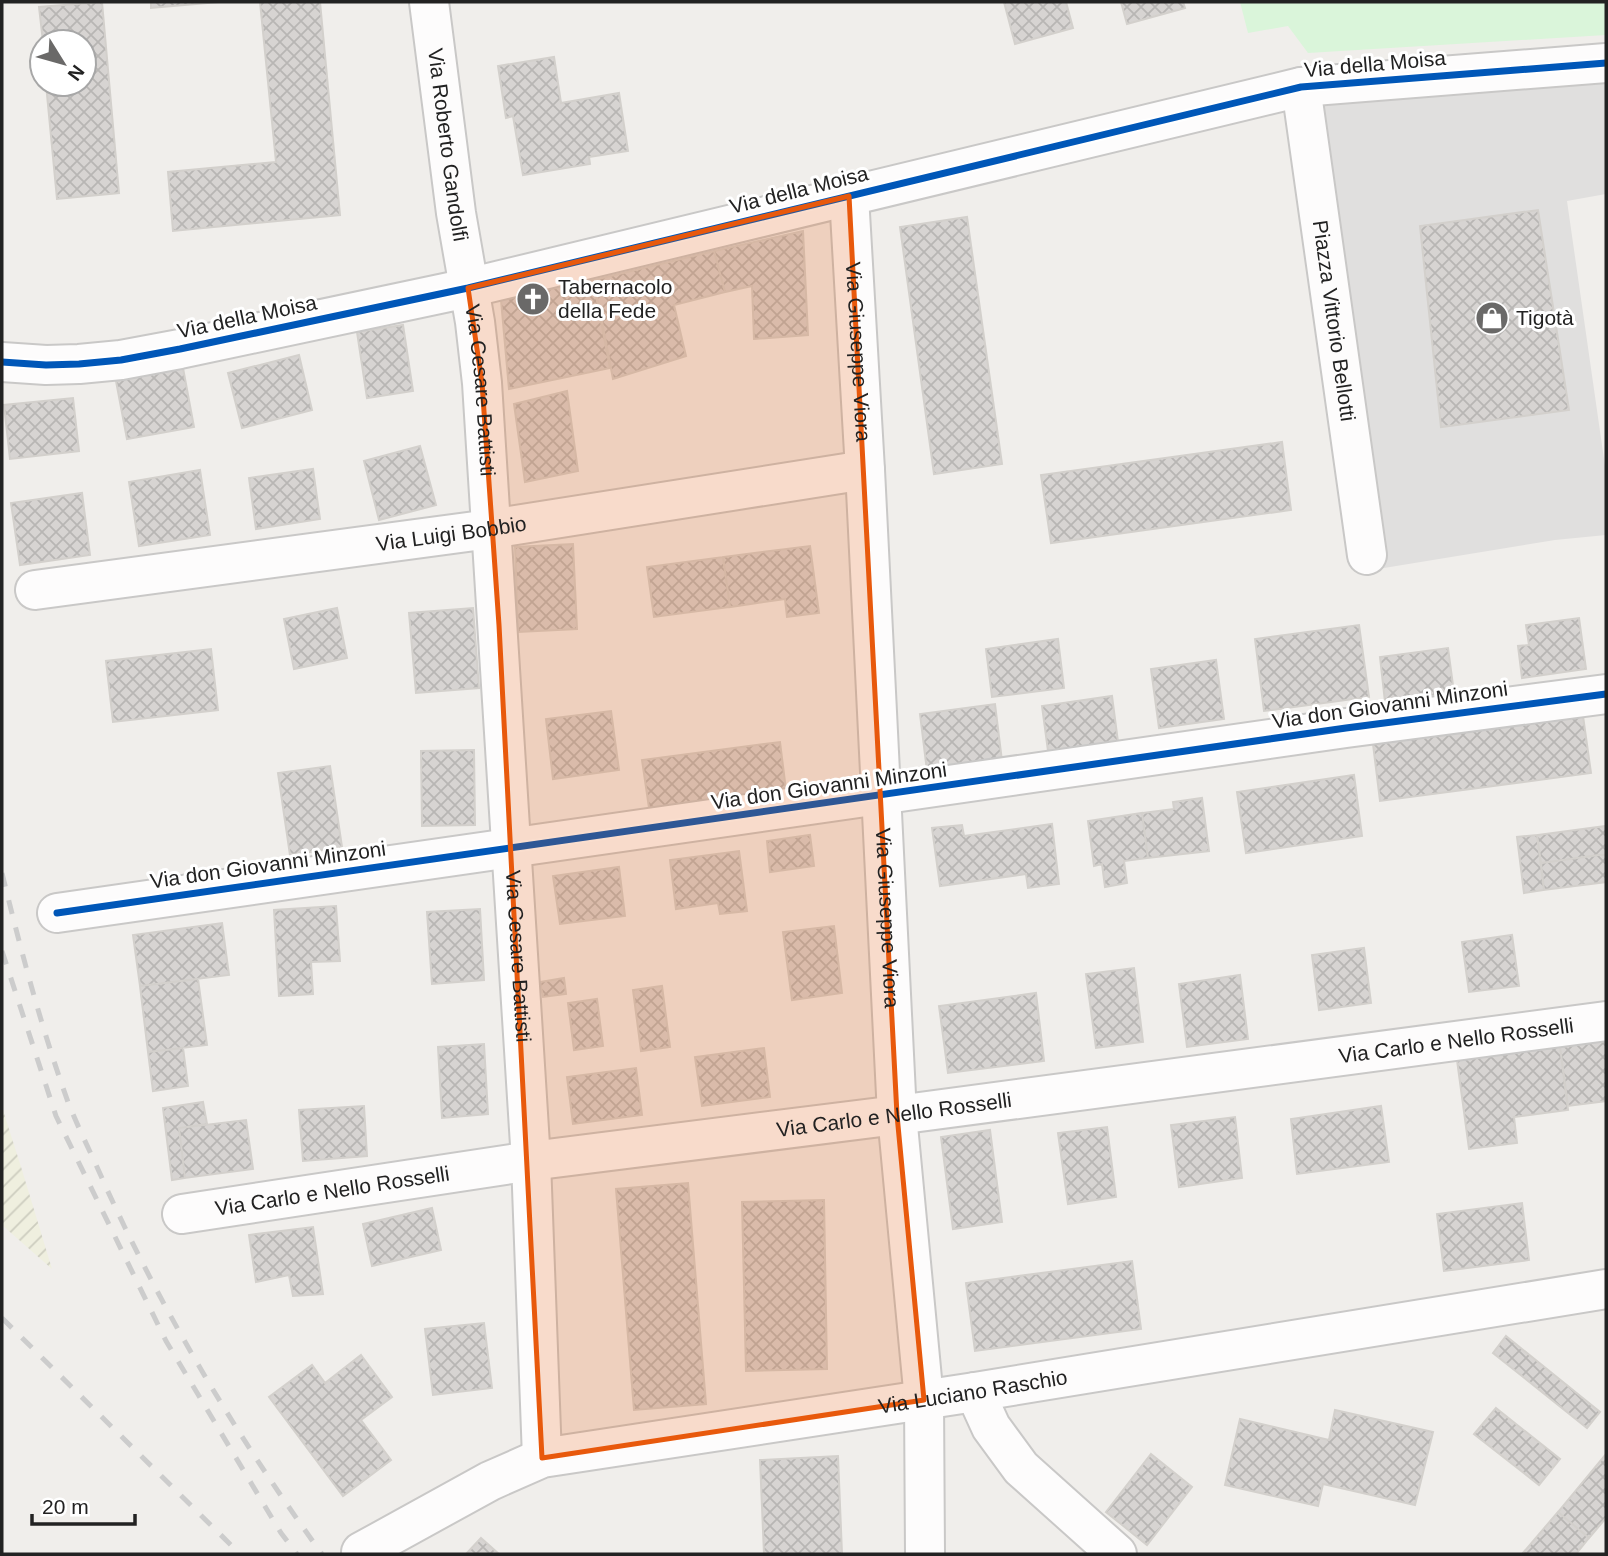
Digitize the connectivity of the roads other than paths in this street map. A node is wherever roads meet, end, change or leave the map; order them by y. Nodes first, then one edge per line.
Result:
1 (429, 2) edge
2 (1606, 63) edge
3 (1301, 87) junction
4 (849, 196) junction
5 (468, 288) junction
6 (2, 362) edge
7 (865, 470) junction
8 (490, 529) junction
9 (1367, 555) dead end
10 (35, 590) dead end
11 (1606, 694) edge
12 (881, 796) junction
13 (511, 849) junction
14 (57, 913) dead end
15 (1606, 1021) edge
16 (897, 1115) junction
17 (531, 1161) junction
18 (182, 1214) dead end
19 (1606, 1289) edge
20 (975, 1392) junction
21 (924, 1400) junction
22 (542, 1458) junction
23 (361, 1552) dead end
24 (925, 1554) edge
25 (1117, 1554) edge

1 - 5 street, Via Roberto Gandolfi
2 - 3 street, Via della Moisa
3 - 4 street, Via della Moisa
3 - 9 street, Piazza Vittorio Bellotti
4 - 5 street, Via della Moisa
4 - 7 street, Via Giuseppe Viora
5 - 6 street, Via della Moisa
5 - 8 street, Via Cesare Battisti
7 - 8 street, Via Luigi Bobbio
7 - 12 street, Via Giuseppe Viora
8 - 10 street, Via Luigi Bobbio
8 - 13 street, Via Cesare Battisti
11 - 12 street, Via don Giovanni Minzoni
12 - 13 street, Via don Giovanni Minzoni
12 - 16 street, Via Giuseppe Viora
13 - 14 street, Via don Giovanni Minzoni
13 - 17 street, Via Cesare Battisti
15 - 16 street, Via Carlo e Nello Rosselli
16 - 17 street, Via Carlo e Nello Rosselli
16 - 21 street, Via Giuseppe Viora
17 - 18 street, Via Carlo e Nello Rosselli
17 - 22 street, Via Cesare Battisti
19 - 20 street, Via Luciano Raschio
20 - 21 street, Via Luciano Raschio
20 - 25 street
21 - 22 street, Via Luciano Raschio
21 - 24 street, Via Giuseppe Viora
22 - 23 street, Via Luciano Raschio

